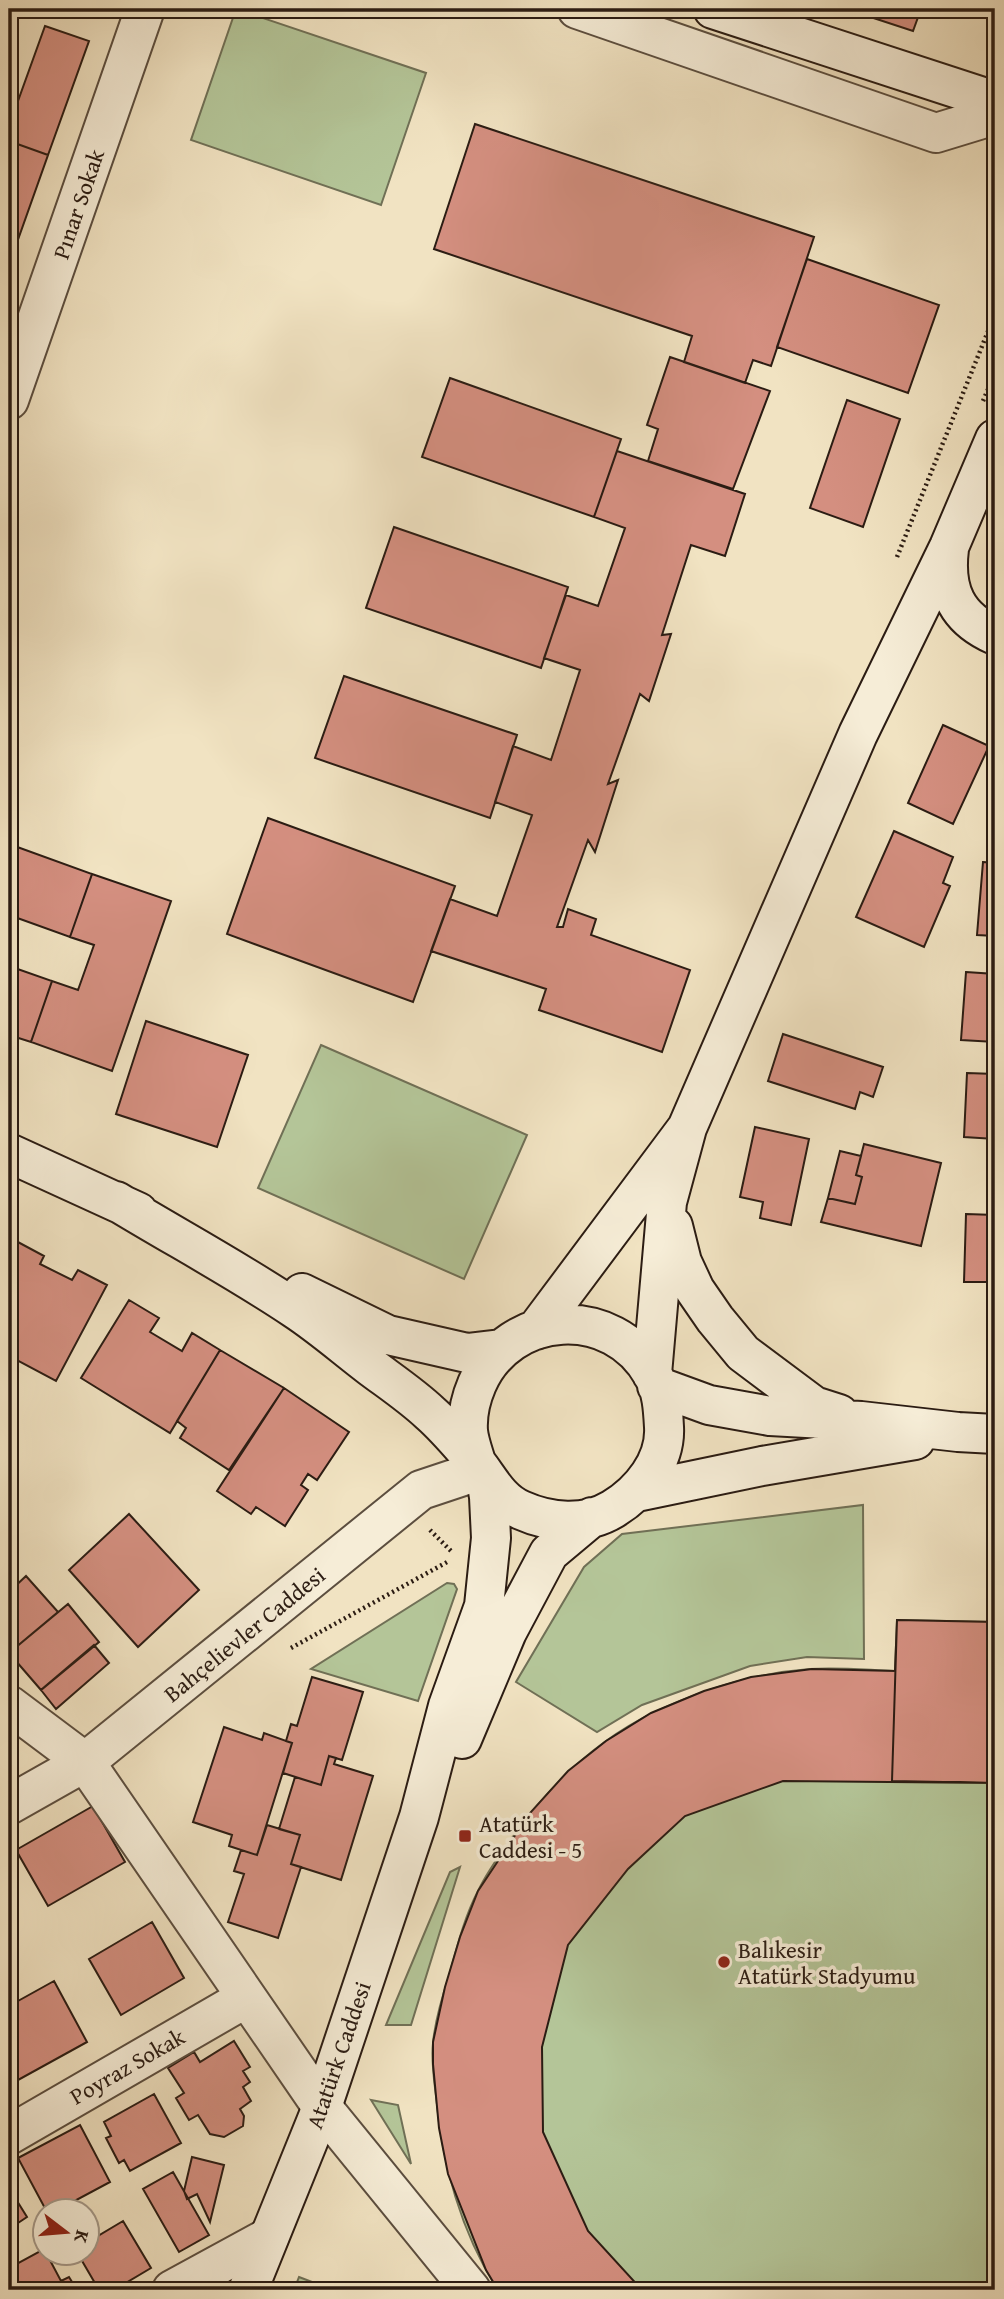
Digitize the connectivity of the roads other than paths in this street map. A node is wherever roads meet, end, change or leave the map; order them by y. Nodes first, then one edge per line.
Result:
1 (145, 9) edge
2 (577, 9) edge
3 (713, 9) edge
4 (995, 101) edge
5 (995, 115) edge
6 (22, 322) edge
7 (9, 400) edge
8 (995, 439) edge
9 (949, 547) junction
10 (995, 635) edge
11 (687, 1128) junction
12 (9, 1153) edge
13 (116, 1201) junction
14 (667, 1202) junction
15 (536, 1329) junction
16 (501, 1349) junction
17 (655, 1380) junction
18 (861, 1421) junction
19 (977, 1433) edge
20 (481, 1470) junction
21 (637, 1492) junction
22 (592, 1517) junction
23 (9, 1705) edge
24 (85, 1762) junction
25 (9, 1805) edge
26 (419, 1817) junction
27 (246, 1998) junction
28 (322, 2107) junction
29 (9, 2135) edge
30 (269, 2238) junction
31 (172, 2290) edge
32 (248, 2290) edge
33 (471, 2290) edge

1 - 6 main road, Pınar Sokak
2 - 5 main road
3 - 4 main road
6 - 7 main road, Pınar Sokak
8 - 9 main road
9 - 10 main road
9 - 11 main road
11 - 14 main road
11 - 15 main road
12 - 13 main road
13 - 16 main road
13 - 20 main road
14 - 17 main road
14 - 18 main road
15 - 16 main road
15 - 17 main road
16 - 20 main road
17 - 18 main road
17 - 21 main road
18 - 19 main road
19 - 21 main road
20 - 22 main road
20 - 24 main road, Bahçelievler Caddesi
20 - 26 main road
21 - 22 main road
22 - 26 main road
23 - 24 main road
24 - 25 main road, Bahçelievler Caddesi
24 - 27 main road
26 - 28 main road, Atatürk Caddesi
27 - 28 main road
27 - 29 main road, Poyraz Sokak
28 - 30 main road, Atatürk Caddesi
28 - 33 main road
30 - 31 main road
30 - 32 main road, Atatürk Caddesi

